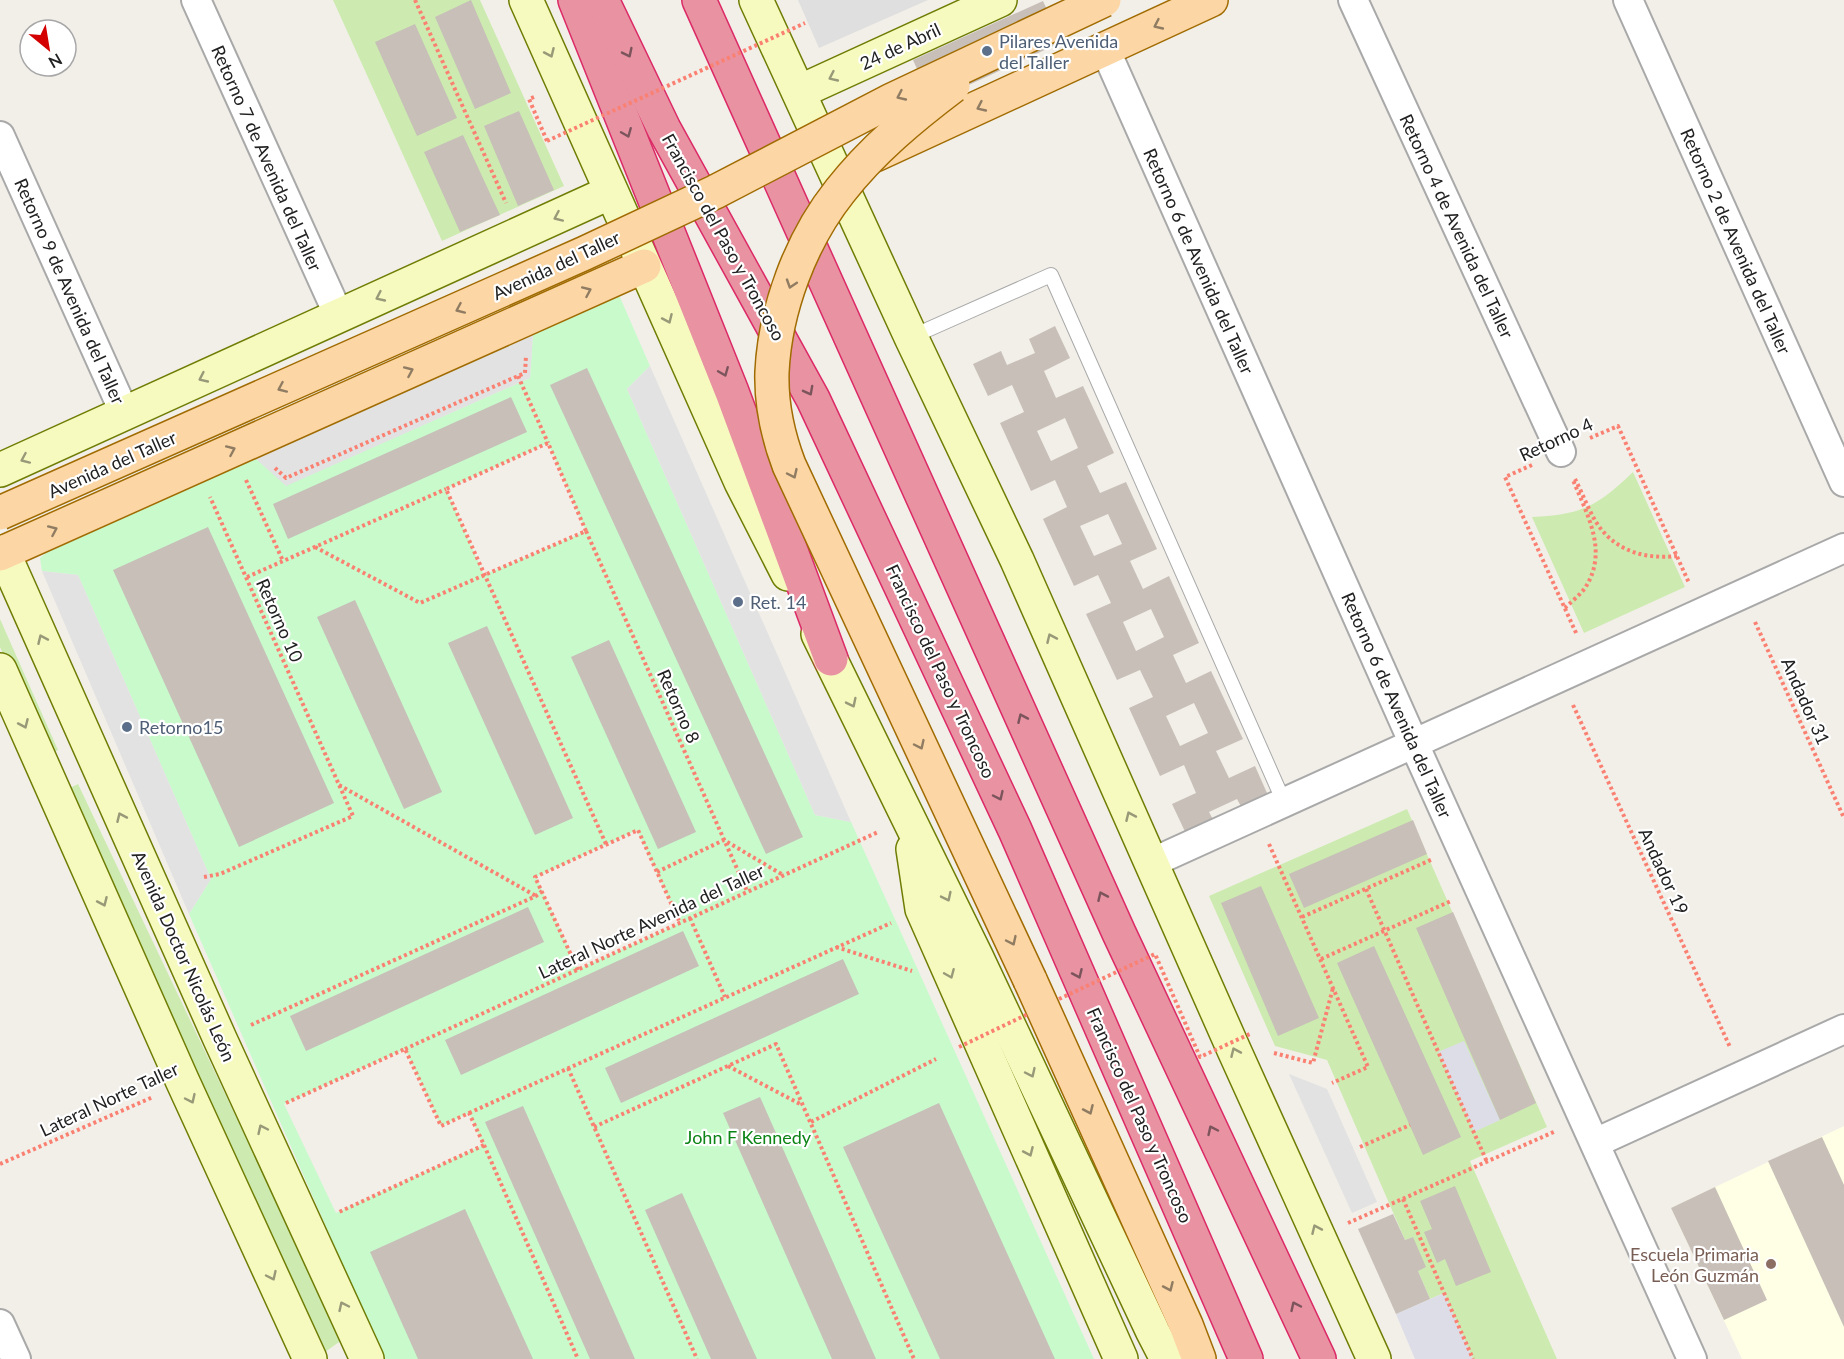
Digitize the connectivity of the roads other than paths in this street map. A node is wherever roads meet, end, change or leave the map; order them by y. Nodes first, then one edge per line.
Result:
1 (196, 0) edge
2 (526, 0) edge
3 (574, 0) edge
4 (602, 0) edge
5 (699, 0) edge
6 (756, 0) edge
7 (1000, 0) edge
8 (1104, 0) edge
9 (1211, 0) edge
10 (1353, 0) edge
11 (1628, 0) edge
12 (1048, 26) junction
13 (1105, 50) junction
14 (799, 92) junction
15 (0, 135) edge
16 (836, 174) junction
17 (611, 192) junction
18 (466, 258) junction
19 (644, 266) junction
20 (339, 316) junction
21 (517, 323) junction
22 (911, 337) junction
23 (124, 414) junction
24 (1561, 452) road end
25 (0, 470) edge
26 (1844, 482) edge
27 (0, 513) edge
28 (1844, 548) edge
29 (2, 553) edge
30 (831, 659) junction
31 (0, 670) edge
32 (1414, 744) junction
33 (1284, 802) junction
34 (908, 817) junction
35 (1151, 863) junction
36 (1838, 1032) edge
37 (1589, 1131) junction
38 (0, 1324) edge
39 (1120, 1357) edge
40 (16, 1359) edge
41 (310, 1359) edge
42 (367, 1359) edge
43 (1167, 1359) edge
44 (1199, 1359) edge
45 (1246, 1359) edge
46 (1319, 1359) edge
47 (1374, 1359) edge
48 (1692, 1359) edge

1 - 20 street, Retorno 7 de Avenida del Taller
2 -> 17 main road
3 -> 30 highway
4 -> 45 highway, Francisco del Paso y Troncoso
46 -> 5 highway
6 - 14 main road
7 -> 14 main road, 24 de Abril
8 - 12 main road, Avenida del Taller, bridge
9 -> 13 main road
10 - 24 street, Retorno 4 de Avenida del Taller
11 - 26 street, Retorno 2 de Avenida del Taller
12 -> 27 main road, Avenida del Taller, bridge
12 -> 44 main road, bridge
13 -> 16 main road
13 - 32 street, Retorno 6 de Avenida del Taller
14 - 16 main road
15 - 23 street, Retorno 9 de Avenida del Taller
16 - 22 main road
17 -> 18 main road
17 - 19 main road
18 -> 20 main road
18 - 21 main road
21 -> 19 main road, Avenida del Taller
19 -> 30 main road
20 -> 23 main road
29 -> 21 main road, Avenida del Taller
22 - 33 lane
35 -> 22 main road
23 -> 25 main road
28 - 32 street
42 -> 29 main road, Avenida Doctor Nicolás León
30 -> 34 main road
31 -> 41 main road
32 - 33 street
32 - 37 street, Retorno 6 de Avenida del Taller
33 - 35 street
34 -> 39 main road
34 -> 43 main road
47 -> 35 main road
36 - 37 street
37 - 48 street, Retorno 6 de Avenida del Taller
38 - 40 street

